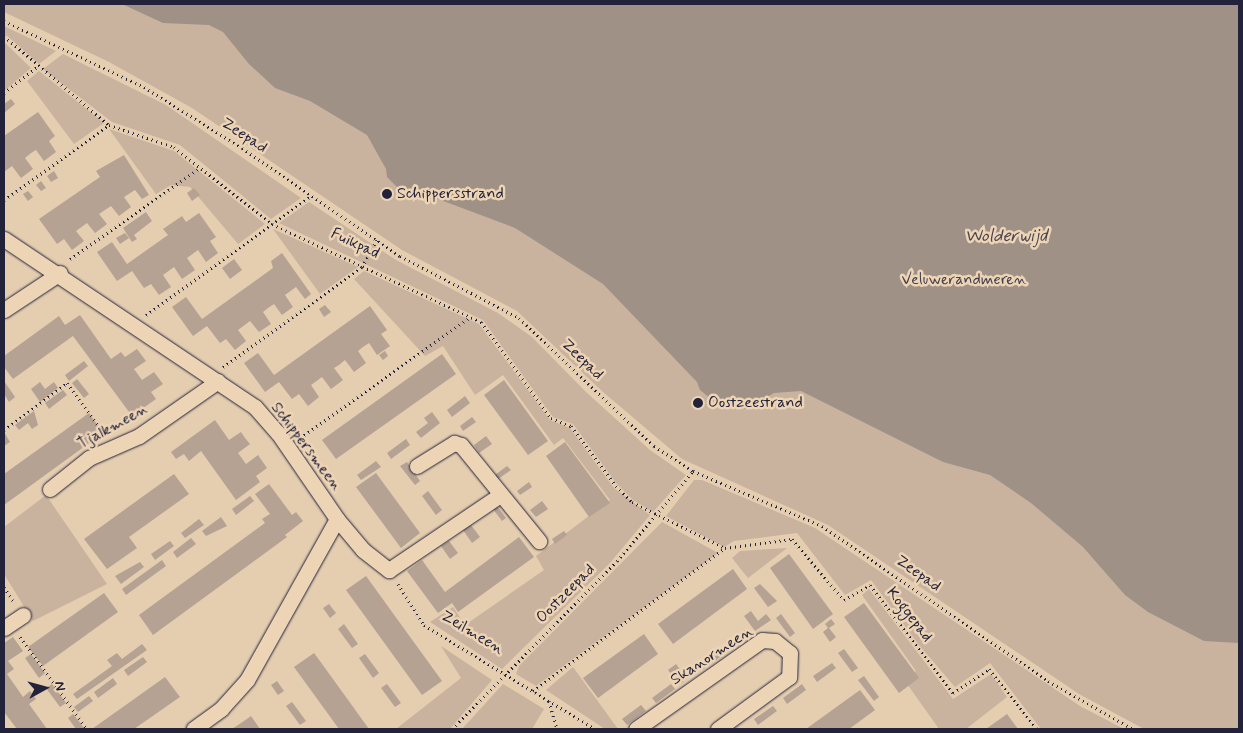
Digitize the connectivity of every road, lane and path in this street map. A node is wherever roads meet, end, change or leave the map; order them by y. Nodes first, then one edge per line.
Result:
1 (4, 21) edge
2 (4, 36) edge
3 (37, 66) junction
4 (4, 93) edge
5 (109, 125) junction
6 (200, 168) junction
7 (311, 196) junction
8 (4, 200) edge
9 (272, 224) junction
10 (4, 239) edge
11 (377, 240) junction
12 (362, 267) junction
13 (57, 272) junction
14 (4, 310) edge
15 (470, 317) junction
16 (134, 324) junction
17 (214, 379) junction
18 (4, 430) edge
19 (113, 447) junction
20 (287, 447) junction
21 (417, 466) dead end
22 (693, 472) junction
23 (50, 489) dead end
24 (500, 496) junction
25 (658, 515) junction
26 (337, 519) junction
27 (539, 541) dead end
28 (725, 548) junction
29 (389, 570) junction
30 (4, 588) edge
31 (23, 616) junction
32 (4, 628) edge
33 (506, 674) junction
34 (533, 691) junction
35 (549, 700) junction
36 (87, 729) edge
37 (193, 729) edge
38 (452, 729) edge
39 (557, 729) edge
40 (595, 729) edge
41 (636, 729) edge
42 (718, 729) edge
43 (1037, 729) edge
44 (1133, 729) edge

1 - 7 path, Zeepad
2 - 3 path, Fuikpad
3 - 4 path
3 - 5 path, Fuikpad
5 - 6 path, Fuikpad
5 - 8 path
6 - 9 path, Fuikpad
6 - 13 path
7 - 9 path
7 - 11 path, Zeepad
9 - 12 path, Fuikpad
9 - 16 path
10 - 13 street, Schippersmeen
11 - 12 path
11 - 22 path, Zeepad
12 - 15 path, Fuikpad
12 - 17 path
13 - 14 street
13 - 16 street, Schippersmeen
15 - 20 path
15 - 25 path, Fuikpad
16 - 17 street, Schippersmeen
17 - 19 street, Tjalkmeen
17 - 20 street, Schippersmeen
18 - 19 path
19 - 23 street, Tjalkmeen
20 - 26 street, Schippersmeen
21 - 24 street
22 - 25 path, Oostzeepad
22 - 44 path, Zeepad
24 - 27 street
24 - 29 street
25 - 28 path
25 - 33 path, Oostzeepad
26 - 29 street
26 - 37 street
28 - 34 path
28 - 43 path, Koggepad
29 - 33 path, Zeilmeen
30 - 31 path
31 - 32 street
31 - 36 path
33 - 34 path
33 - 38 path, Oostzeepad
34 - 35 path
35 - 39 path
35 - 40 path
41 - 42 street, Skanormeen

